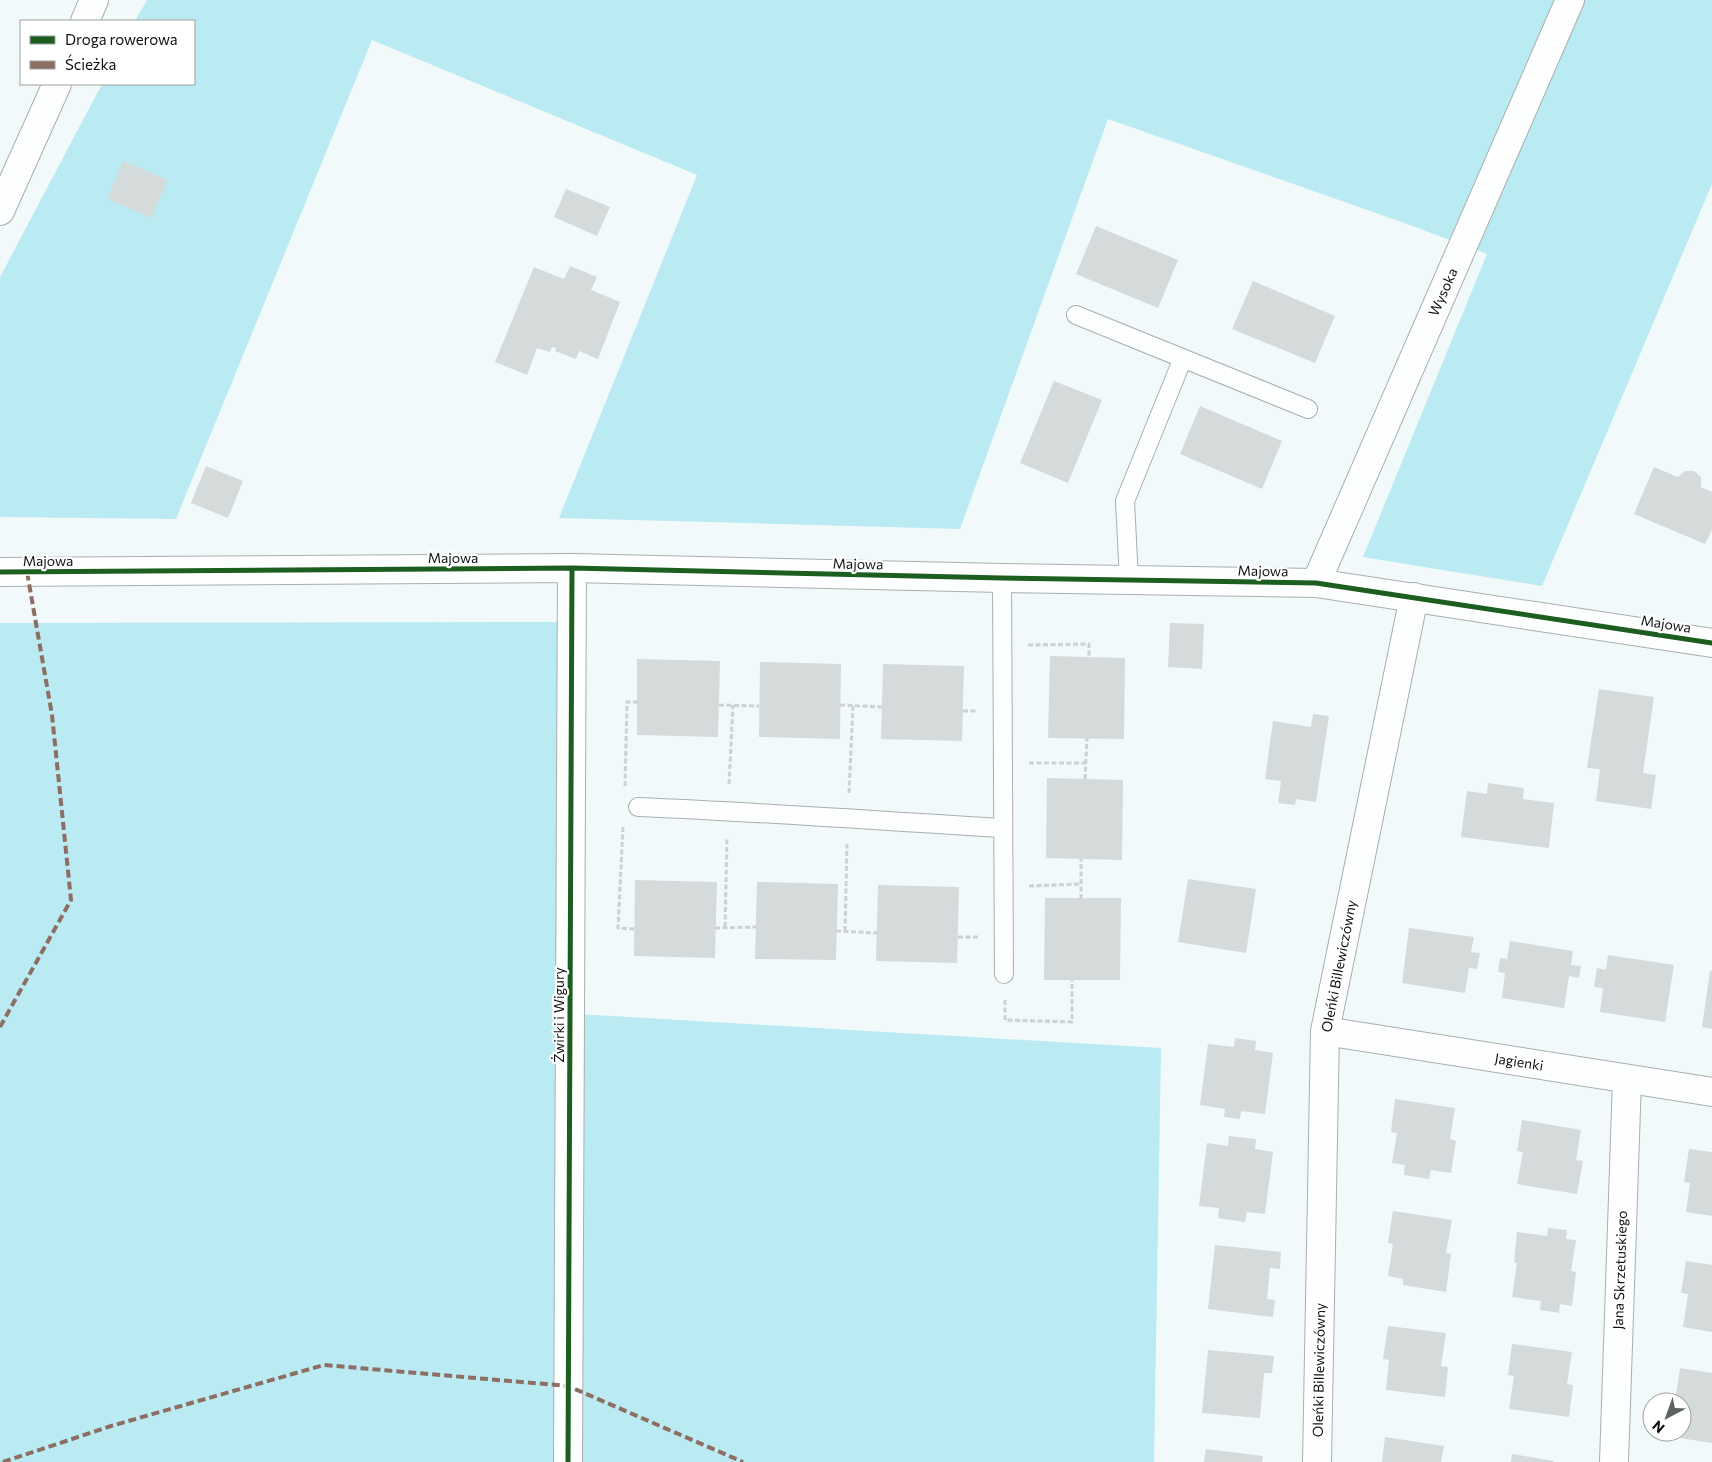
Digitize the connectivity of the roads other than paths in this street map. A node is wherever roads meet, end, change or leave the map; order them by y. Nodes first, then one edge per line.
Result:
1 (94, 0) edge
2 (1570, 0) edge
3 (85, 20) edge
4 (57, 85) edge
5 (0, 211) edge
6 (1076, 315) dead end
7 (1183, 358) junction
8 (1308, 409) dead end
9 (572, 568) junction
10 (0, 572) edge
11 (1002, 578) junction
12 (1129, 580) junction
13 (1316, 583) junction
14 (1414, 597) junction
15 (1712, 643) edge
16 (631, 807) road end
17 (1004, 828) junction
18 (1004, 974) road end
19 (1325, 1032) junction
20 (1626, 1079) junction
21 (1712, 1092) edge
22 (568, 1462) edge
23 (1317, 1462) edge
24 (1614, 1462) edge

1 - 3 street
2 - 13 street, Wysoka
4 - 5 street
6 - 7 lane
7 - 8 lane
7 - 12 lane
9 - 10 street, Majowa
9 - 11 street, Majowa
9 - 22 street, Żwirki i Wigury
11 - 12 street, Majowa
11 - 17 lane
12 - 13 street, Majowa
13 - 14 street, Majowa
14 - 15 street, Majowa
14 - 19 street, Oleńki Billewiczówny
16 - 17 lane
17 - 18 lane
19 - 20 street, Jagienki
19 - 23 street, Oleńki Billewiczówny
20 - 21 street, Jagienki
20 - 24 street, Jana Skrzetuskiego

